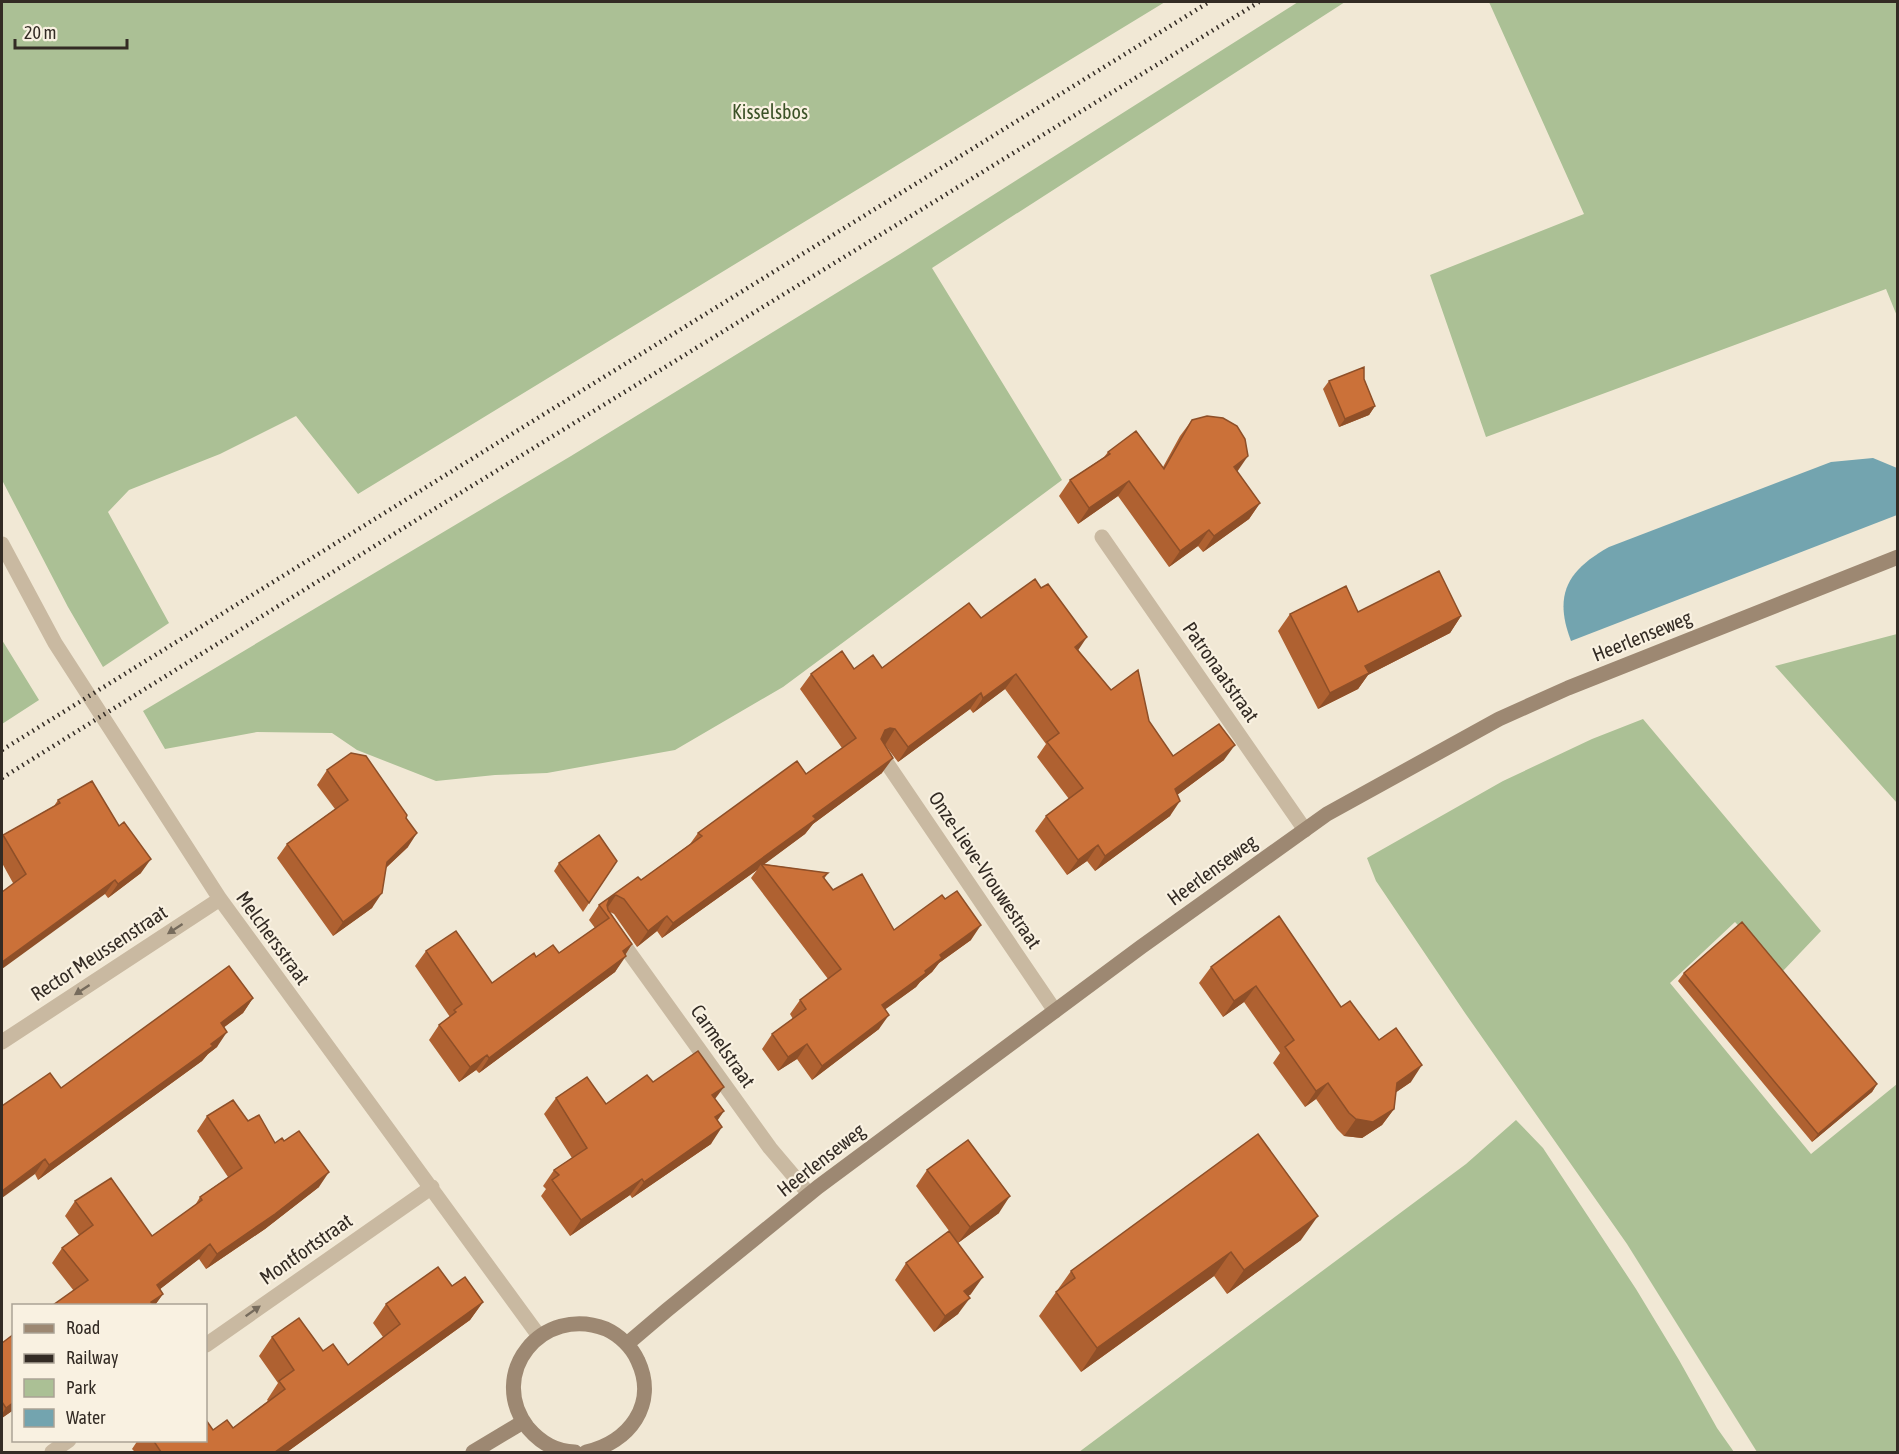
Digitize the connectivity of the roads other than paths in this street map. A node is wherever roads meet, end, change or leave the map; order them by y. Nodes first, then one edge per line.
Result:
1 (1102, 537) dead end
2 (2, 544) edge
3 (1898, 557) edge
4 (880, 753) edge
5 (1305, 830) junction
6 (220, 899) junction
7 (606, 920) edge
8 (1055, 1011) junction
9 (2, 1042) edge
10 (432, 1187) junction
11 (809, 1194) junction
12 (539, 1336) junction
13 (207, 1344) edge
14 (627, 1344) junction
15 (523, 1422) junction
16 (66, 1442) edge
17 (52, 1452) edge
18 (473, 1452) edge
19 (574, 1452) edge
20 (586, 1452) edge

1 - 5 street, Patronaatstraat
2 - 6 street, Melchersstraat
3 - 5 main road, Heerlenseweg
4 - 8 street, Onze-Lieve-Vrouwestraat
5 - 8 main road, Heerlenseweg
6 -> 9 street, Rector Meussenstraat
6 - 10 street, Melchersstraat
7 - 11 street, Carmelstraat
8 - 11 main road, Heerlenseweg
10 - 12 street, Melchersstraat
13 -> 10 street, Montfortstraat
11 - 14 main road, Heerlenseweg
12 - 14 main road
12 - 15 main road
14 - 20 main road
15 - 18 main road
15 - 19 main road
16 - 17 street

